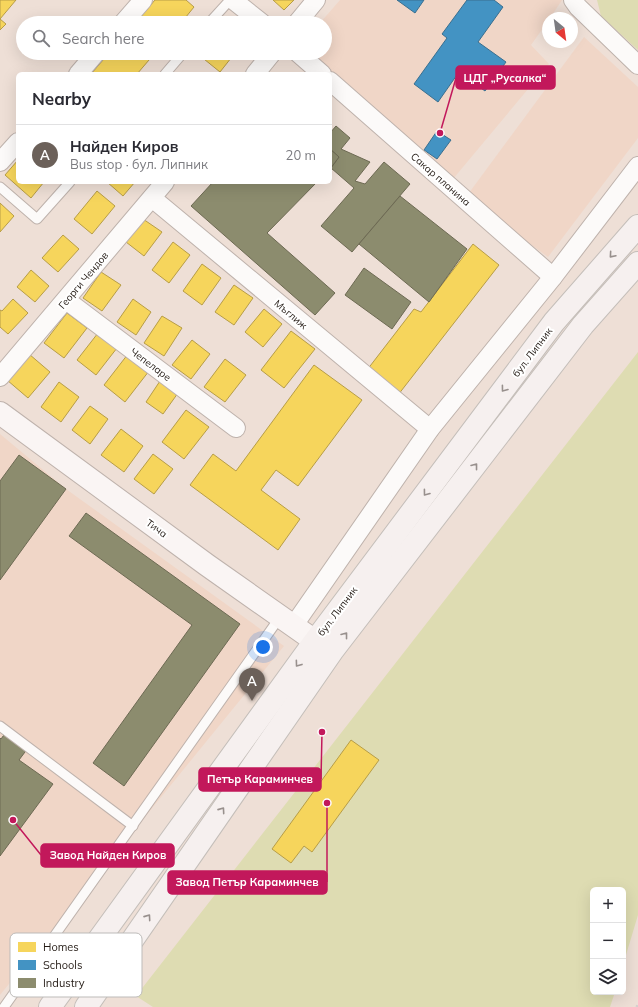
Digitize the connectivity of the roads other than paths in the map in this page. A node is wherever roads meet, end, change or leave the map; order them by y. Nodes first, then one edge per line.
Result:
1 (143, 0) edge
2 (230, 0) edge
3 (233, 0) edge
4 (316, 0) edge
5 (573, 0) edge
6 (129, 16) edge
7 (215, 16) edge
8 (253, 16) edge
9 (303, 16) edge
10 (90, 60) edge
11 (177, 60) edge
12 (266, 60) edge
13 (306, 60) edge
14 (638, 65) edge
15 (80, 72) edge
16 (167, 72) edge
17 (257, 72) edge
18 (320, 72) edge
19 (332, 83) edge
20 (16, 144) edge
21 (0, 162) edge
22 (638, 166) edge
23 (68, 184) edge
24 (163, 184) edge
25 (0, 187) edge
26 (152, 198) junction
27 (638, 226) edge
28 (638, 263) edge
29 (552, 277) junction
30 (66, 300) junction
31 (0, 377) edge
32 (0, 413) edge
33 (236, 428) dead end
34 (430, 429) junction
35 (287, 621) junction
36 (316, 640) junction
37 (0, 726) edge
38 (133, 826) junction
39 (57, 933) edge
40 (104, 933) edge
41 (137, 933) edge
42 (11, 997) edge
43 (57, 997) edge
44 (93, 997) edge
45 (4, 1007) edge
46 (50, 1007) edge
47 (86, 1007) edge

1 - 6 street
2 - 7 lane
3 - 8 street
4 - 9 street
5 - 14 street
10 - 15 street
11 - 16 lane
12 - 17 street
13 - 18 street
19 - 29 street, Сакар планина
20 - 21 street
22 - 29 street
23 - 25 lane
24 - 26 street, Георги Чендов
26 - 30 street, Георги Чендов
26 - 34 street, Мъглиж
27 -> 36 main road, бул. Липник
41 -> 28 main road, бул. Липник
29 - 34 street
30 - 31 street, Георги Чендов
30 - 33 street, Чепеларе
32 - 35 street, Тича
34 - 35 street
35 - 36 street, Тича
35 - 38 lane
36 -> 40 main road, бул. Липник
37 - 38 lane
38 - 39 lane
42 - 45 lane
43 -> 46 main road, бул. Липник
47 -> 44 main road, бул. Липник

